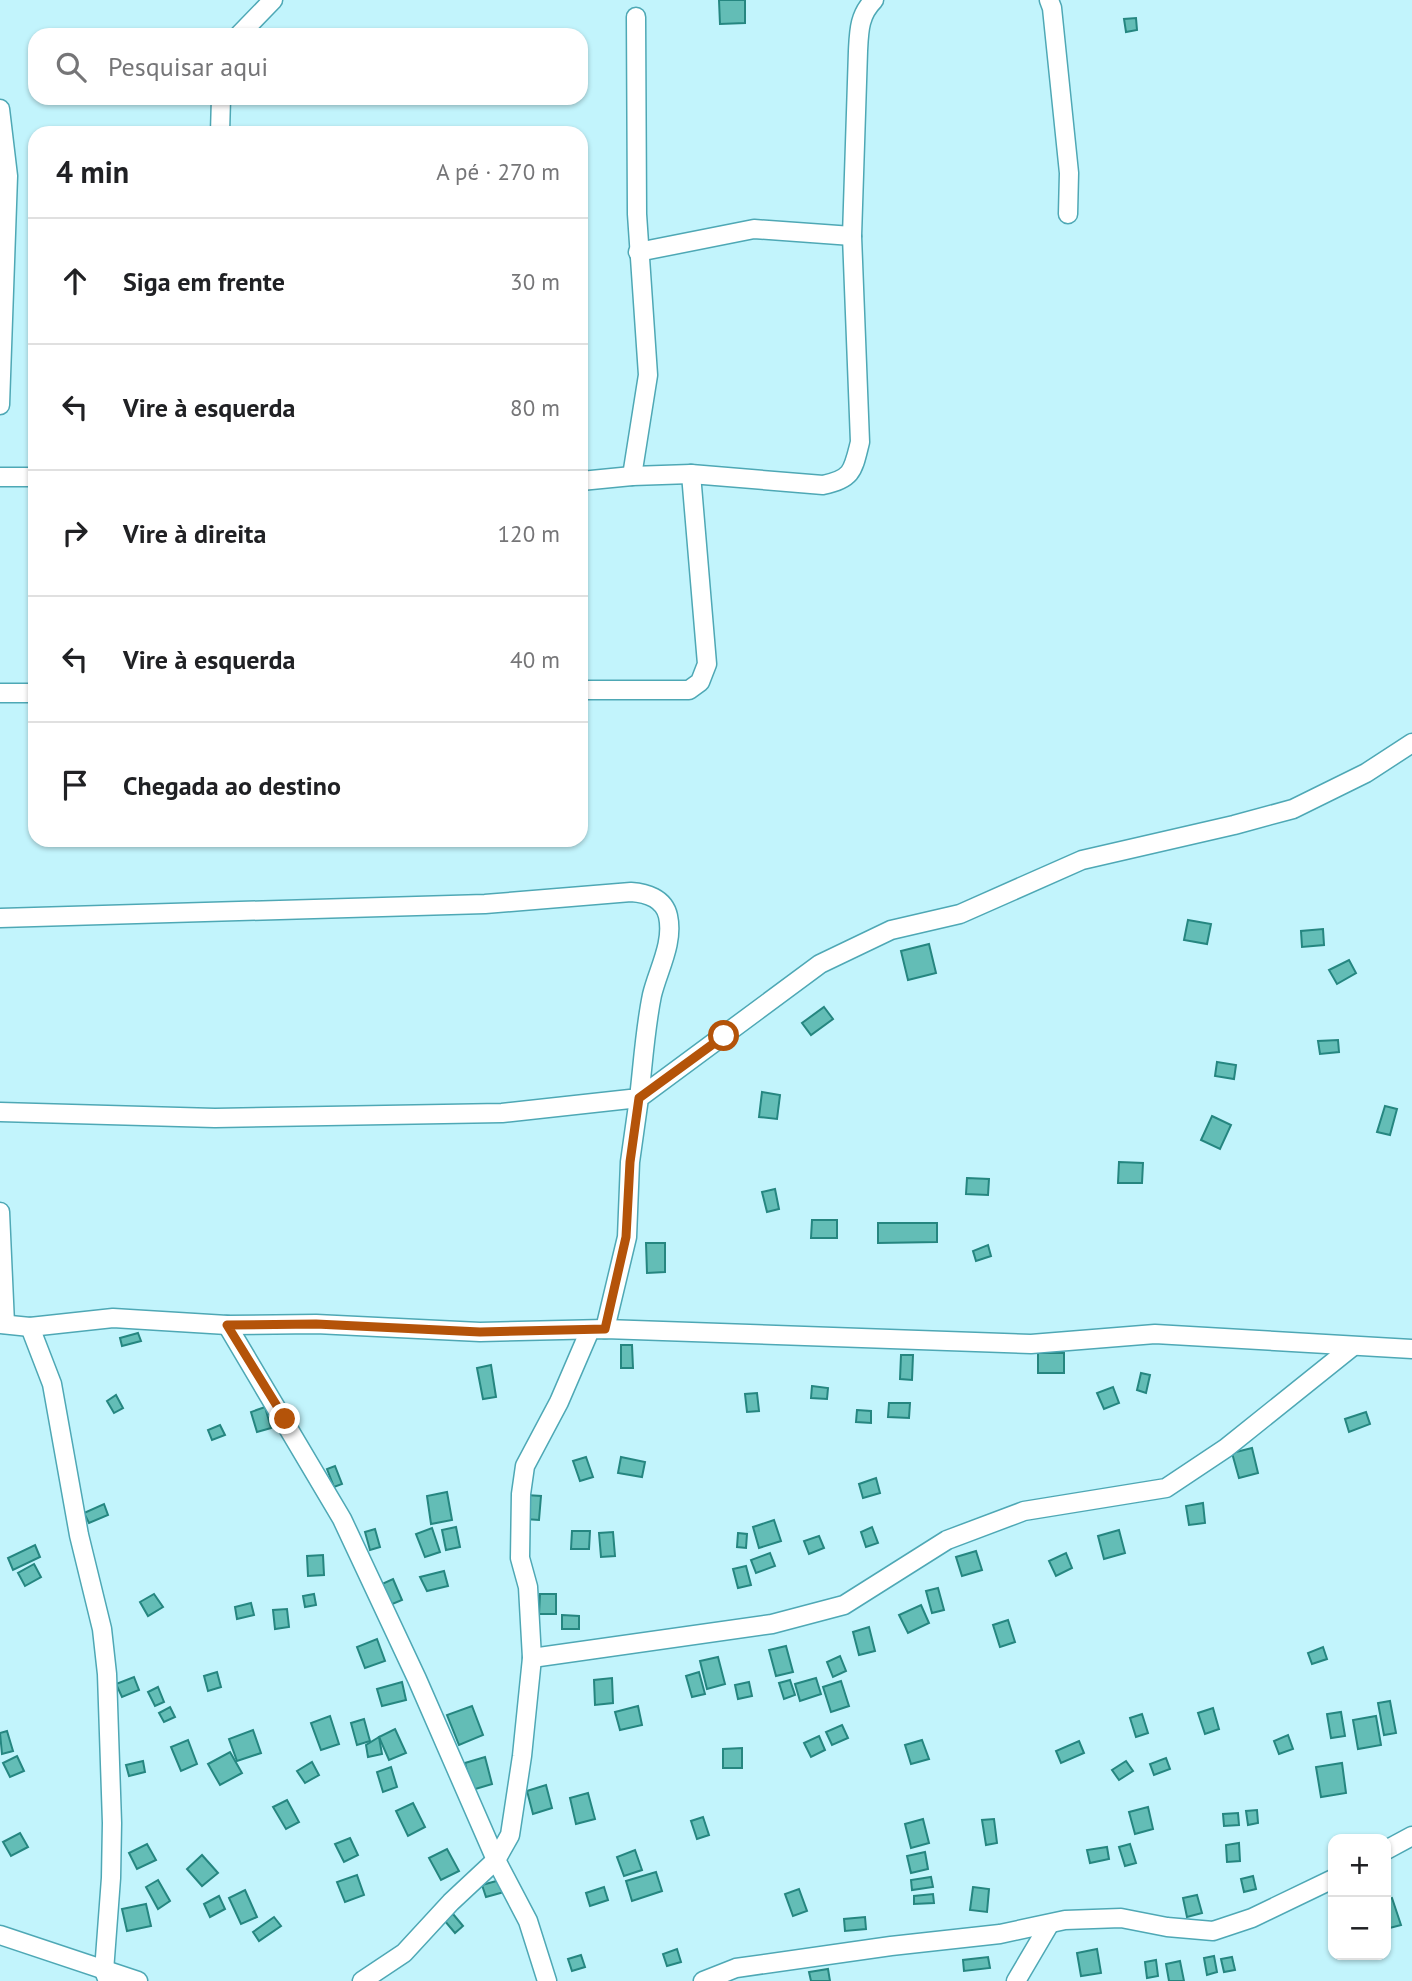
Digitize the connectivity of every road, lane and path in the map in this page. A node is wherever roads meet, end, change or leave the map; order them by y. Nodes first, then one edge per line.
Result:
1 (273, 0) edge
2 (874, 0) edge
3 (1049, 0) edge
4 (636, 17) dead end
5 (246, 28) edge
6 (221, 105) edge
7 (0, 109) edge
8 (220, 126) edge
9 (1068, 214) dead end
10 (852, 236) junction
11 (638, 252) junction
12 (0, 405) edge
13 (691, 474) junction
14 (632, 476) junction
15 (0, 477) edge
16 (28, 477) edge
17 (588, 480) edge
18 (588, 690) edge
19 (0, 693) edge
20 (28, 694) edge
21 (1412, 743) edge
22 (0, 918) edge
23 (639, 1098) junction
24 (0, 1112) edge
25 (0, 1212) edge
26 (3, 1324) edge
27 (227, 1325) junction
28 (30, 1327) junction
29 (597, 1330) junction
30 (1352, 1346) junction
31 (1412, 1349) edge
32 (532, 1658) junction
33 (1412, 1836) edge
34 (1391, 1847) edge
35 (496, 1860) junction
36 (1328, 1880) edge
37 (1049, 1925) junction
38 (0, 1935) edge
39 (106, 1976) edge
40 (138, 1981) edge
41 (362, 1981) edge
42 (547, 1981) edge
43 (702, 1981) edge
44 (1016, 1981) edge

1 - 5 street
2 - 10 street
3 - 9 street
4 - 11 street
6 - 8 street
7 - 12 street
10 - 11 street
10 - 13 street
11 - 14 street
13 - 14 street
13 - 18 street
14 - 17 street
15 - 16 street
19 - 20 street
21 - 23 street
22 - 23 street
23 - 24 street
23 - 29 street
25 - 26 street
26 - 28 street
27 - 28 street
27 - 29 street
27 - 35 street
28 - 39 street
29 - 30 street
29 - 32 street
30 - 31 street
30 - 32 street
32 - 35 street
33 - 34 street
35 - 41 street
35 - 42 street
36 - 37 street
37 - 43 street
37 - 44 street
38 - 39 street
39 - 40 street

